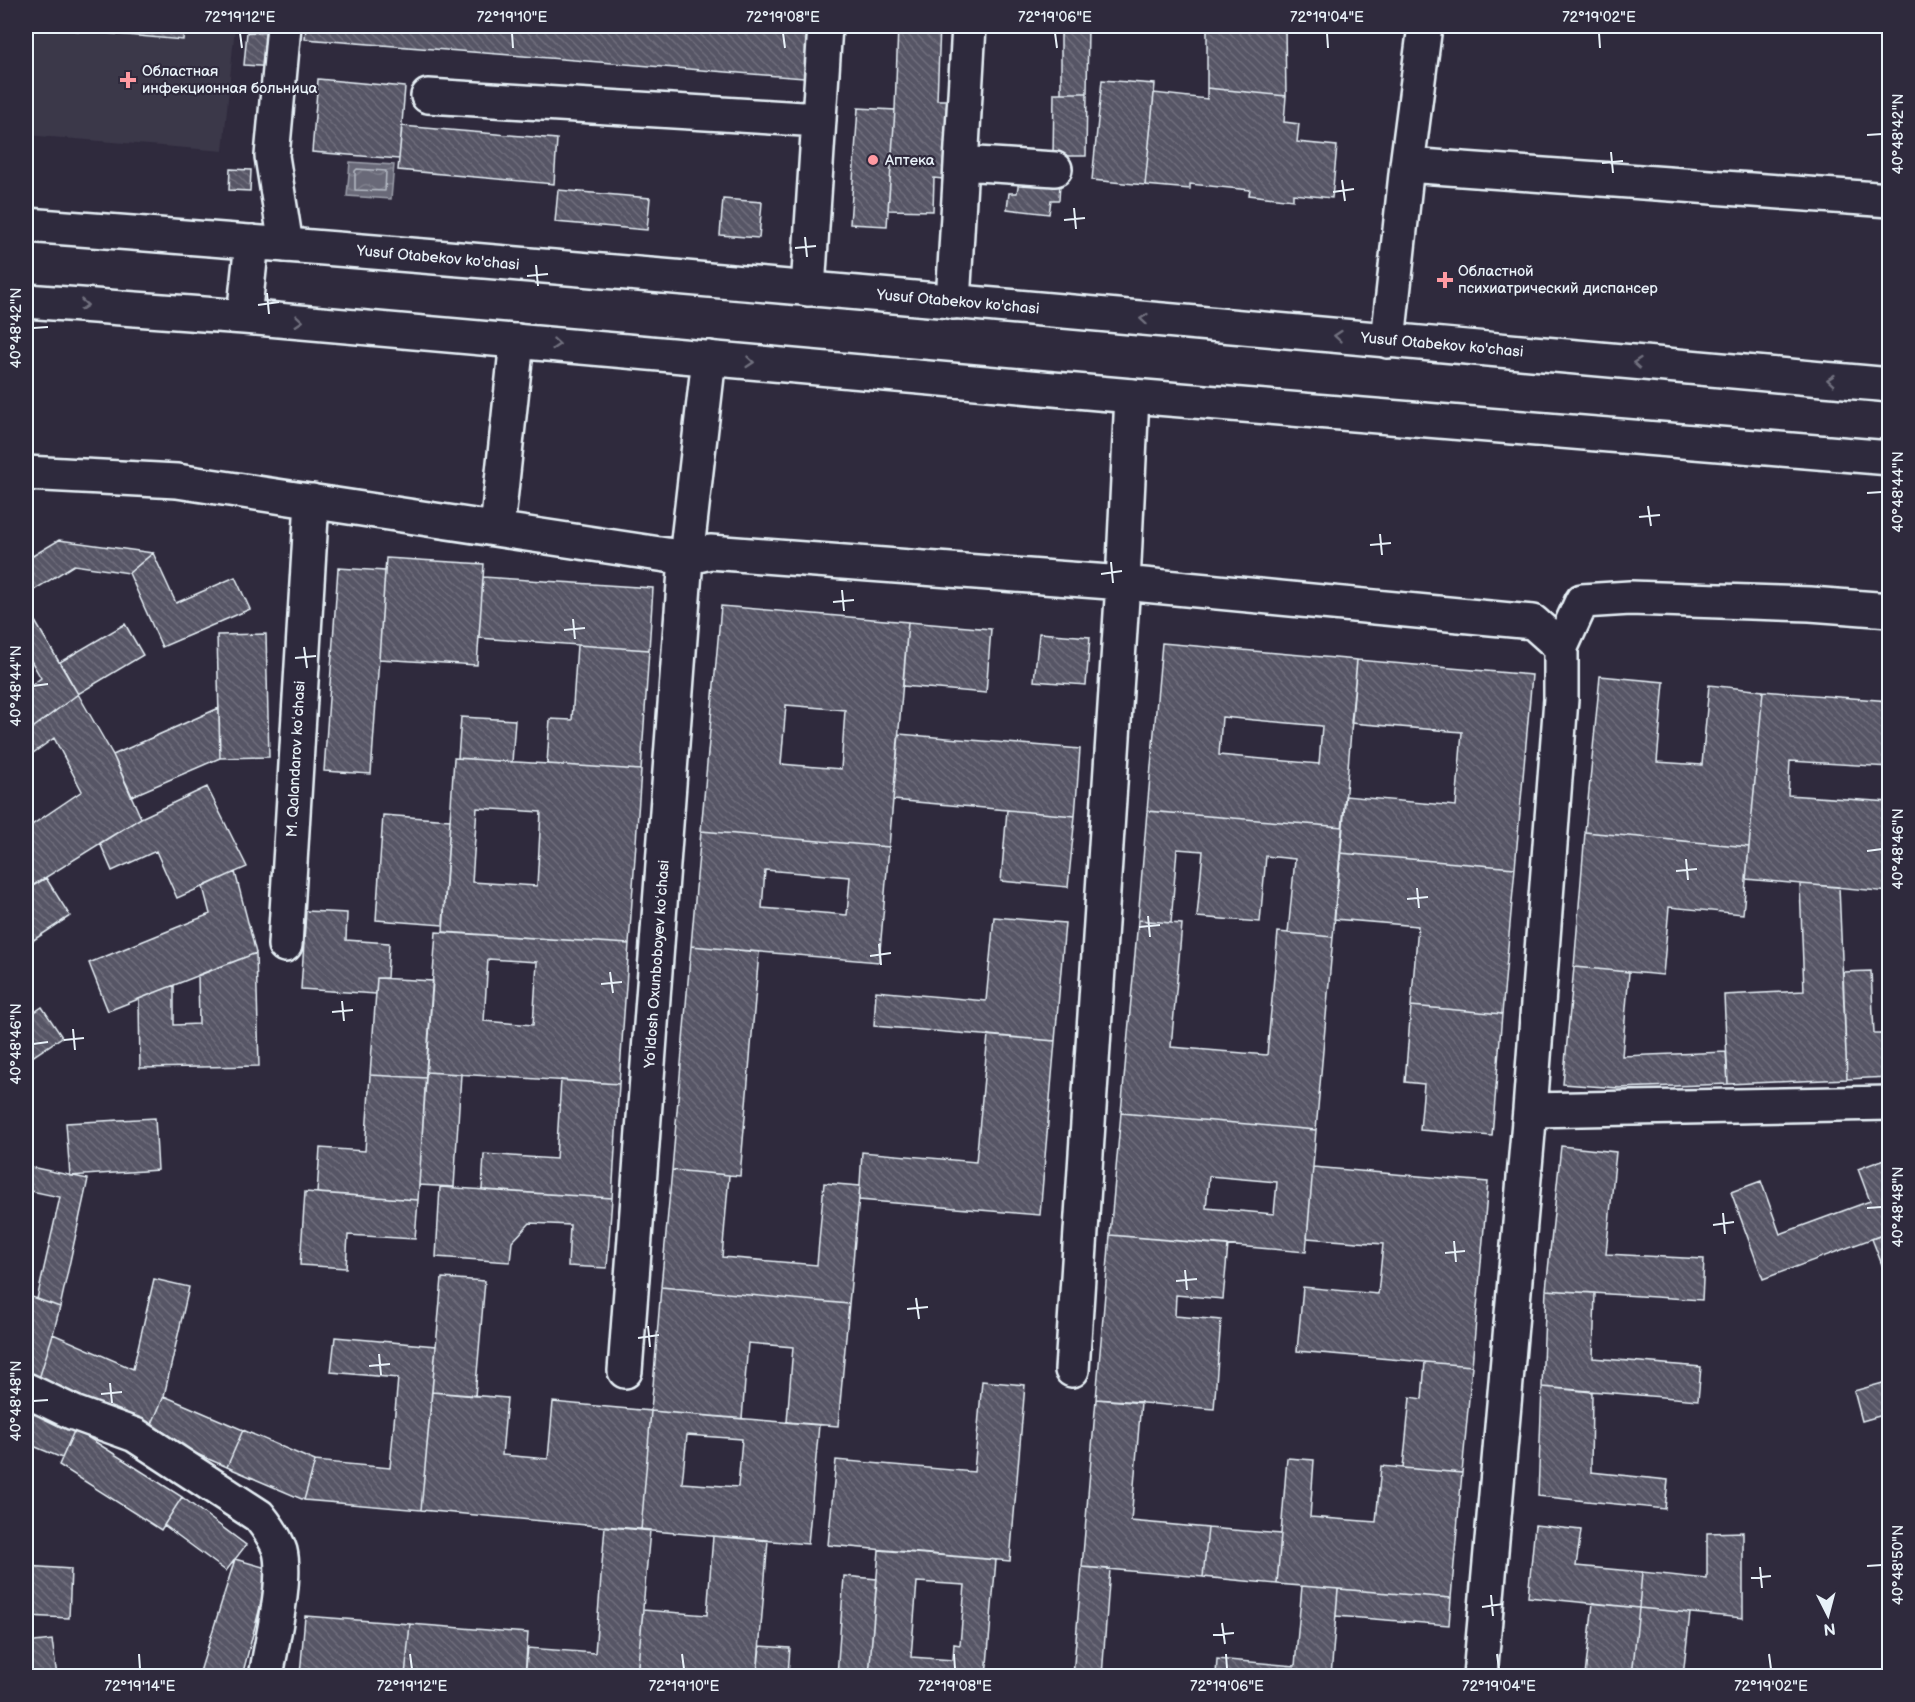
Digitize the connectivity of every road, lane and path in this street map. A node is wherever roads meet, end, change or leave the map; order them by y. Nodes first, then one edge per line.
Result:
1 (284, 26) edge
2 (825, 26) edge
3 (969, 26) edge
4 (1425, 26) edge
5 (429, 96) dead end
6 (819, 120) junction
7 (961, 163) junction
8 (1407, 165) junction
9 (1055, 169) dead end
10 (1890, 201) edge
11 (26, 225) edge
12 (252, 242) junction
13 (286, 244) junction
14 (808, 289) junction
15 (26, 301) edge
16 (954, 302) junction
17 (244, 316) junction
18 (1388, 340) junction
19 (517, 341) junction
20 (709, 358) junction
21 (1890, 386) edge
22 (1132, 396) junction
23 (1890, 458) edge
24 (26, 473) edge
25 (312, 501) junction
26 (497, 530) junction
27 (686, 558) junction
28 (1124, 583) junction
29 (1890, 610) edge
30 (1561, 647) junction
31 (285, 945) dead end
32 (1890, 1103) edge
33 (1530, 1110) junction
34 (1072, 1370) dead end
35 (625, 1371) dead end
36 (26, 1390) edge
37 (268, 1677) edge
38 (1480, 1677) edge

1 - 13 street
2 - 6 street
3 - 7 street
4 - 8 street
5 - 6 street
6 - 14 street
7 - 9 street
7 - 16 street
8 - 10 street
8 - 18 street
11 - 12 street, Yusuf Otabekov ko'chasi
12 - 13 street, Yusuf Otabekov ko'chasi
12 - 17 street
13 - 14 street, Yusuf Otabekov ko'chasi
14 - 16 street, Yusuf Otabekov ko'chasi
15 -> 17 street
18 -> 16 street, Yusuf Otabekov ko'chasi
17 -> 19 street
21 -> 18 street, Yusuf Otabekov ko'chasi
19 -> 20 street
19 - 26 street
20 -> 22 street
20 - 27 street, Yoʻldosh Oxunboboyev koʻchasi
22 - 23 street
22 - 28 street
24 - 25 street
25 - 26 street
25 - 31 street, M. Qalandarov koʻchasi
26 - 27 street
27 - 28 street
27 - 35 street, Yoʻldosh Oxunboboyev koʻchasi
28 - 30 street
28 - 34 street
29 - 30 street
30 - 33 street
32 - 33 street
33 - 38 street
36 - 37 street

